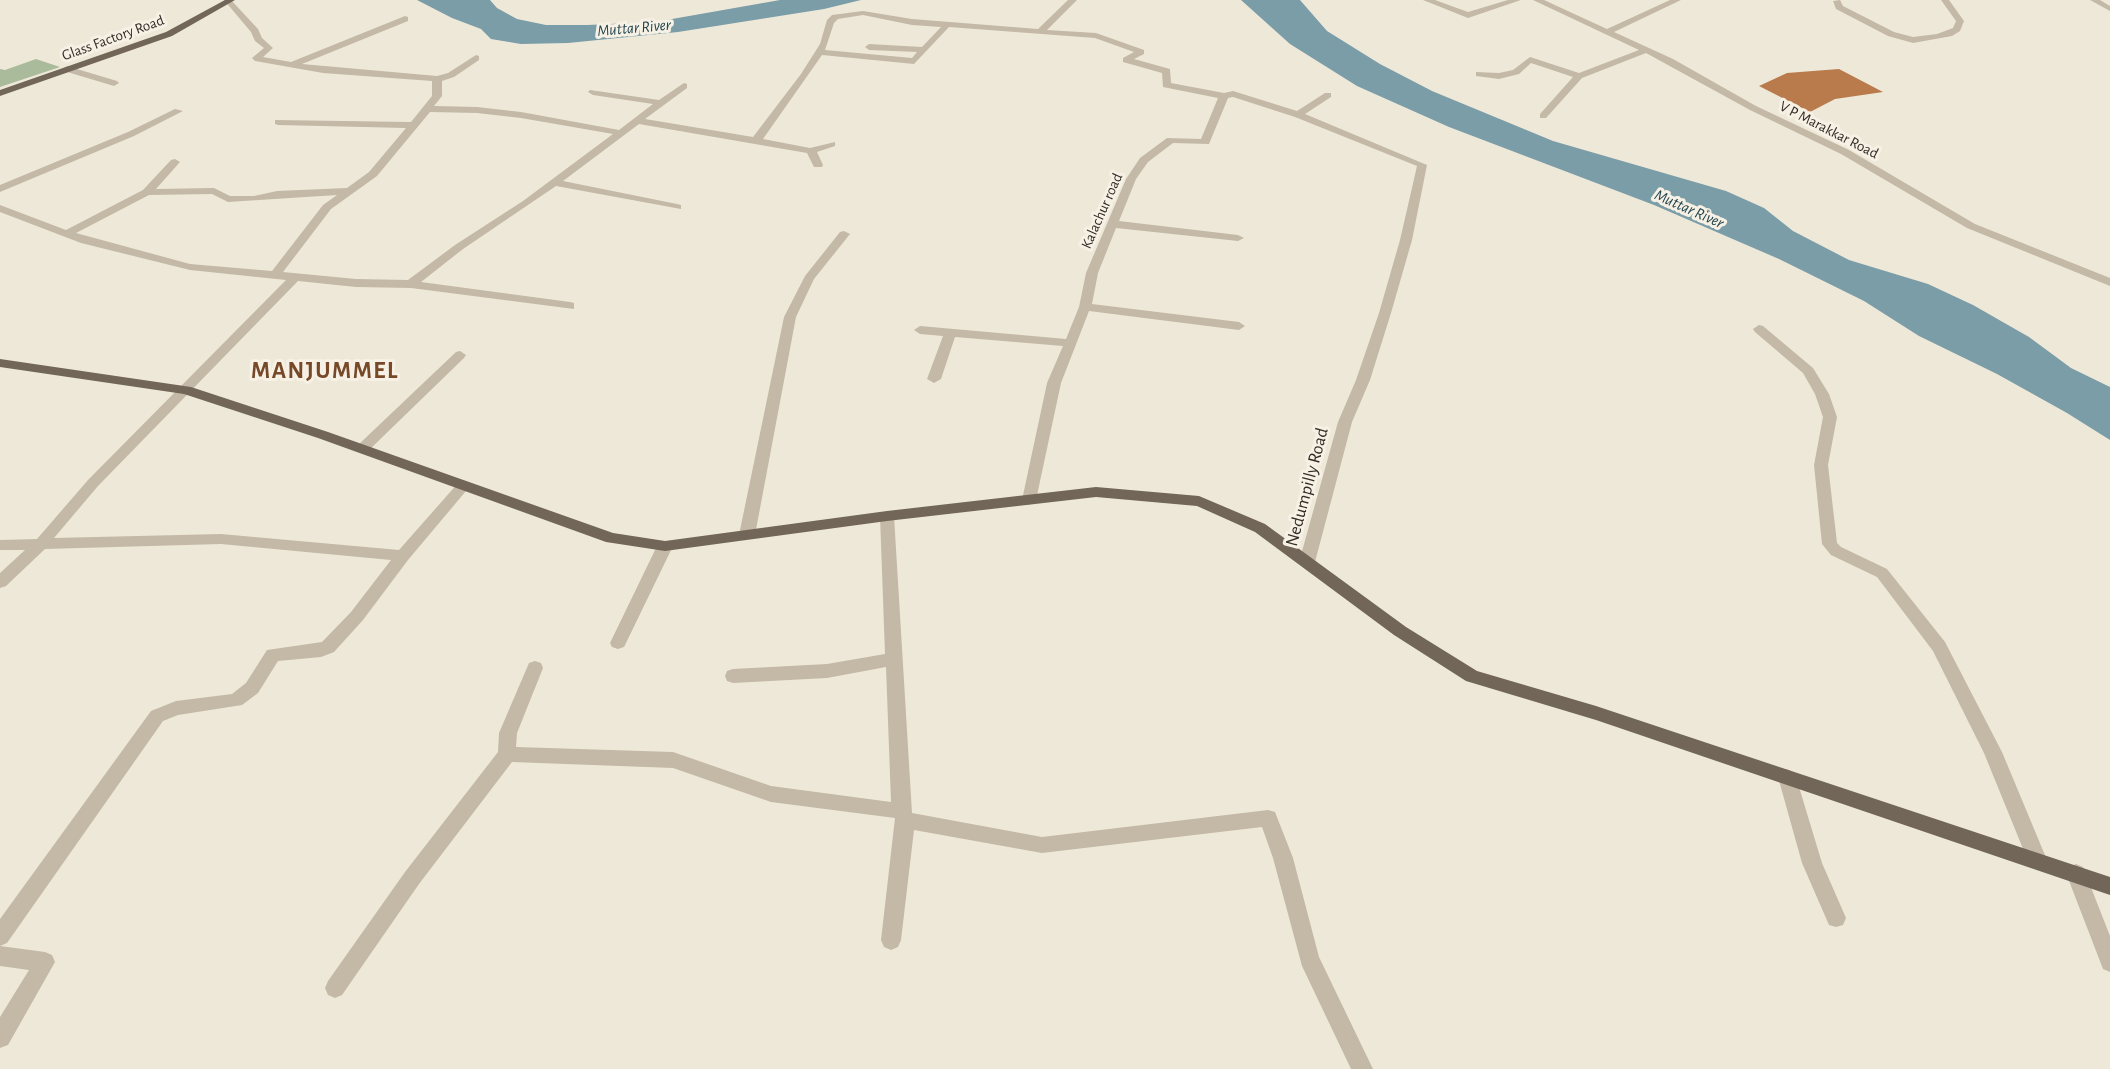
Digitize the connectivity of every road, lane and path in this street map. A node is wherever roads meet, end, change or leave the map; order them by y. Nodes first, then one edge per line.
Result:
1 (1073, 0) edge
2 (1427, 0) edge
3 (1517, 0) edge
4 (1537, 0) edge
5 (1677, 0) edge
6 (1945, 0) edge
7 (2094, 0) edge
8 (229, 1) edge
9 (1837, 1) edge
10 (2110, 9) edge
11 (405, 19) dead end
12 (947, 25) junction
13 (1607, 32) junction
14 (1039, 33) junction
15 (821, 48) junction
16 (1647, 50) junction
17 (476, 58) dead end
18 (293, 65) junction
19 (67, 69) junction
20 (1479, 74) dead end
21 (1579, 76) junction
22 (437, 79) junction
23 (114, 83) dead end
24 (684, 86) dead end
25 (593, 92) dead end
26 (0, 93) edge
27 (1328, 95) dead end
28 (1224, 96) junction
29 (662, 103) junction
30 (428, 109) junction
31 (178, 111) dead end
32 (1298, 115) junction
33 (1543, 116) dead end
34 (278, 122) dead end
35 (637, 122) junction
36 (415, 125) junction
37 (621, 133) junction
38 (755, 140) junction
39 (831, 144) dead end
40 (811, 151) junction
41 (175, 162) dead end
42 (818, 165) dead end
43 (555, 183) junction
44 (0, 189) edge
45 (351, 191) junction
46 (147, 192) junction
47 (677, 207) dead end
48 (0, 208) edge
49 (1112, 224) junction
50 (68, 233) junction
51 (844, 234) dead end
52 (1238, 238) dead end
53 (275, 275) junction
54 (294, 278) junction
55 (2110, 282) edge
56 (411, 284) junction
57 (570, 306) dead end
58 (1085, 307) junction
59 (1239, 326) dead end
60 (1759, 329) dead end
61 (920, 330) dead end
62 (950, 332) junction
63 (1071, 343) junction
64 (460, 355) dead end
65 (0, 363) edge
66 (934, 379) dead end
67 (186, 390) junction
68 (362, 449) junction
69 (464, 485) junction
70 (1029, 500) junction
71 (887, 516) junction
72 (747, 535) junction
73 (40, 544) junction
74 (0, 545) edge
75 (664, 546) junction
76 (403, 556) junction
77 (1307, 562) junction
78 (0, 582) edge
79 (618, 643) dead end
80 (894, 659) junction
81 (536, 668) dead end
82 (733, 676) dead end
83 (507, 754) junction
84 (1787, 777) junction
85 (904, 815) junction
86 (2037, 860) junction
87 (2076, 873) junction
88 (2110, 886) edge
89 (1836, 918) dead end
90 (0, 936) edge
91 (891, 940) dead end
92 (0, 956) edge
93 (2110, 962) edge
94 (335, 988) dead end
95 (0, 1037) edge
96 (1362, 1069) edge

1 - 14 street
2 - 3 street
4 - 13 street, V P Marakkar Road
5 - 13 street
6 - 9 street
7 - 10 street
8 - 18 street
8 - 19 main road, Glass Factory Road
11 - 18 street
12 - 14 street
12 - 15 street
12 - 15 street
13 - 16 street, V P Marakkar Road
14 - 28 street
15 - 38 street
16 - 21 street
16 - 55 street, V P Marakkar Road
17 - 22 street
18 - 22 street
19 - 23 street
19 - 26 main road, Glass Factory Road
20 - 21 street
21 - 33 street
22 - 30 street
24 - 29 street
25 - 29 street
27 - 32 street
28 - 32 street
28 - 49 street, Kalachur road
29 - 35 street
30 - 36 street
30 - 37 street
31 - 44 street
32 - 77 street, Nedumpilly Road
34 - 36 street
35 - 37 street
35 - 38 street
36 - 45 street
37 - 43 street
38 - 40 street
39 - 40 street
40 - 42 street
41 - 46 street
43 - 47 street
43 - 56 street
45 - 46 street
45 - 53 street
46 - 50 street
48 - 50 street
49 - 52 street
49 - 58 street, Kalachur road
50 - 53 street
51 - 72 street
53 - 54 street
54 - 56 street
54 - 67 street
56 - 57 street
58 - 59 street
58 - 63 street, Kalachur road
60 - 86 street
61 - 62 street
62 - 63 street
62 - 66 street
63 - 70 street, Kalachur road
64 - 68 street
65 - 67 main road
67 - 68 main road
67 - 73 street
68 - 69 main road
69 - 75 main road
69 - 76 street
70 - 71 main road
70 - 77 main road
71 - 72 main road
71 - 80 street
72 - 75 main road
73 - 74 street
73 - 76 street
73 - 78 street
75 - 79 street
76 - 90 street
77 - 84 main road
80 - 82 street
80 - 85 street
81 - 83 street
83 - 85 street
83 - 94 street
84 - 86 main road
84 - 89 street
85 - 91 street
85 - 96 street
86 - 87 main road
87 - 88 main road
87 - 93 street
92 - 95 street

